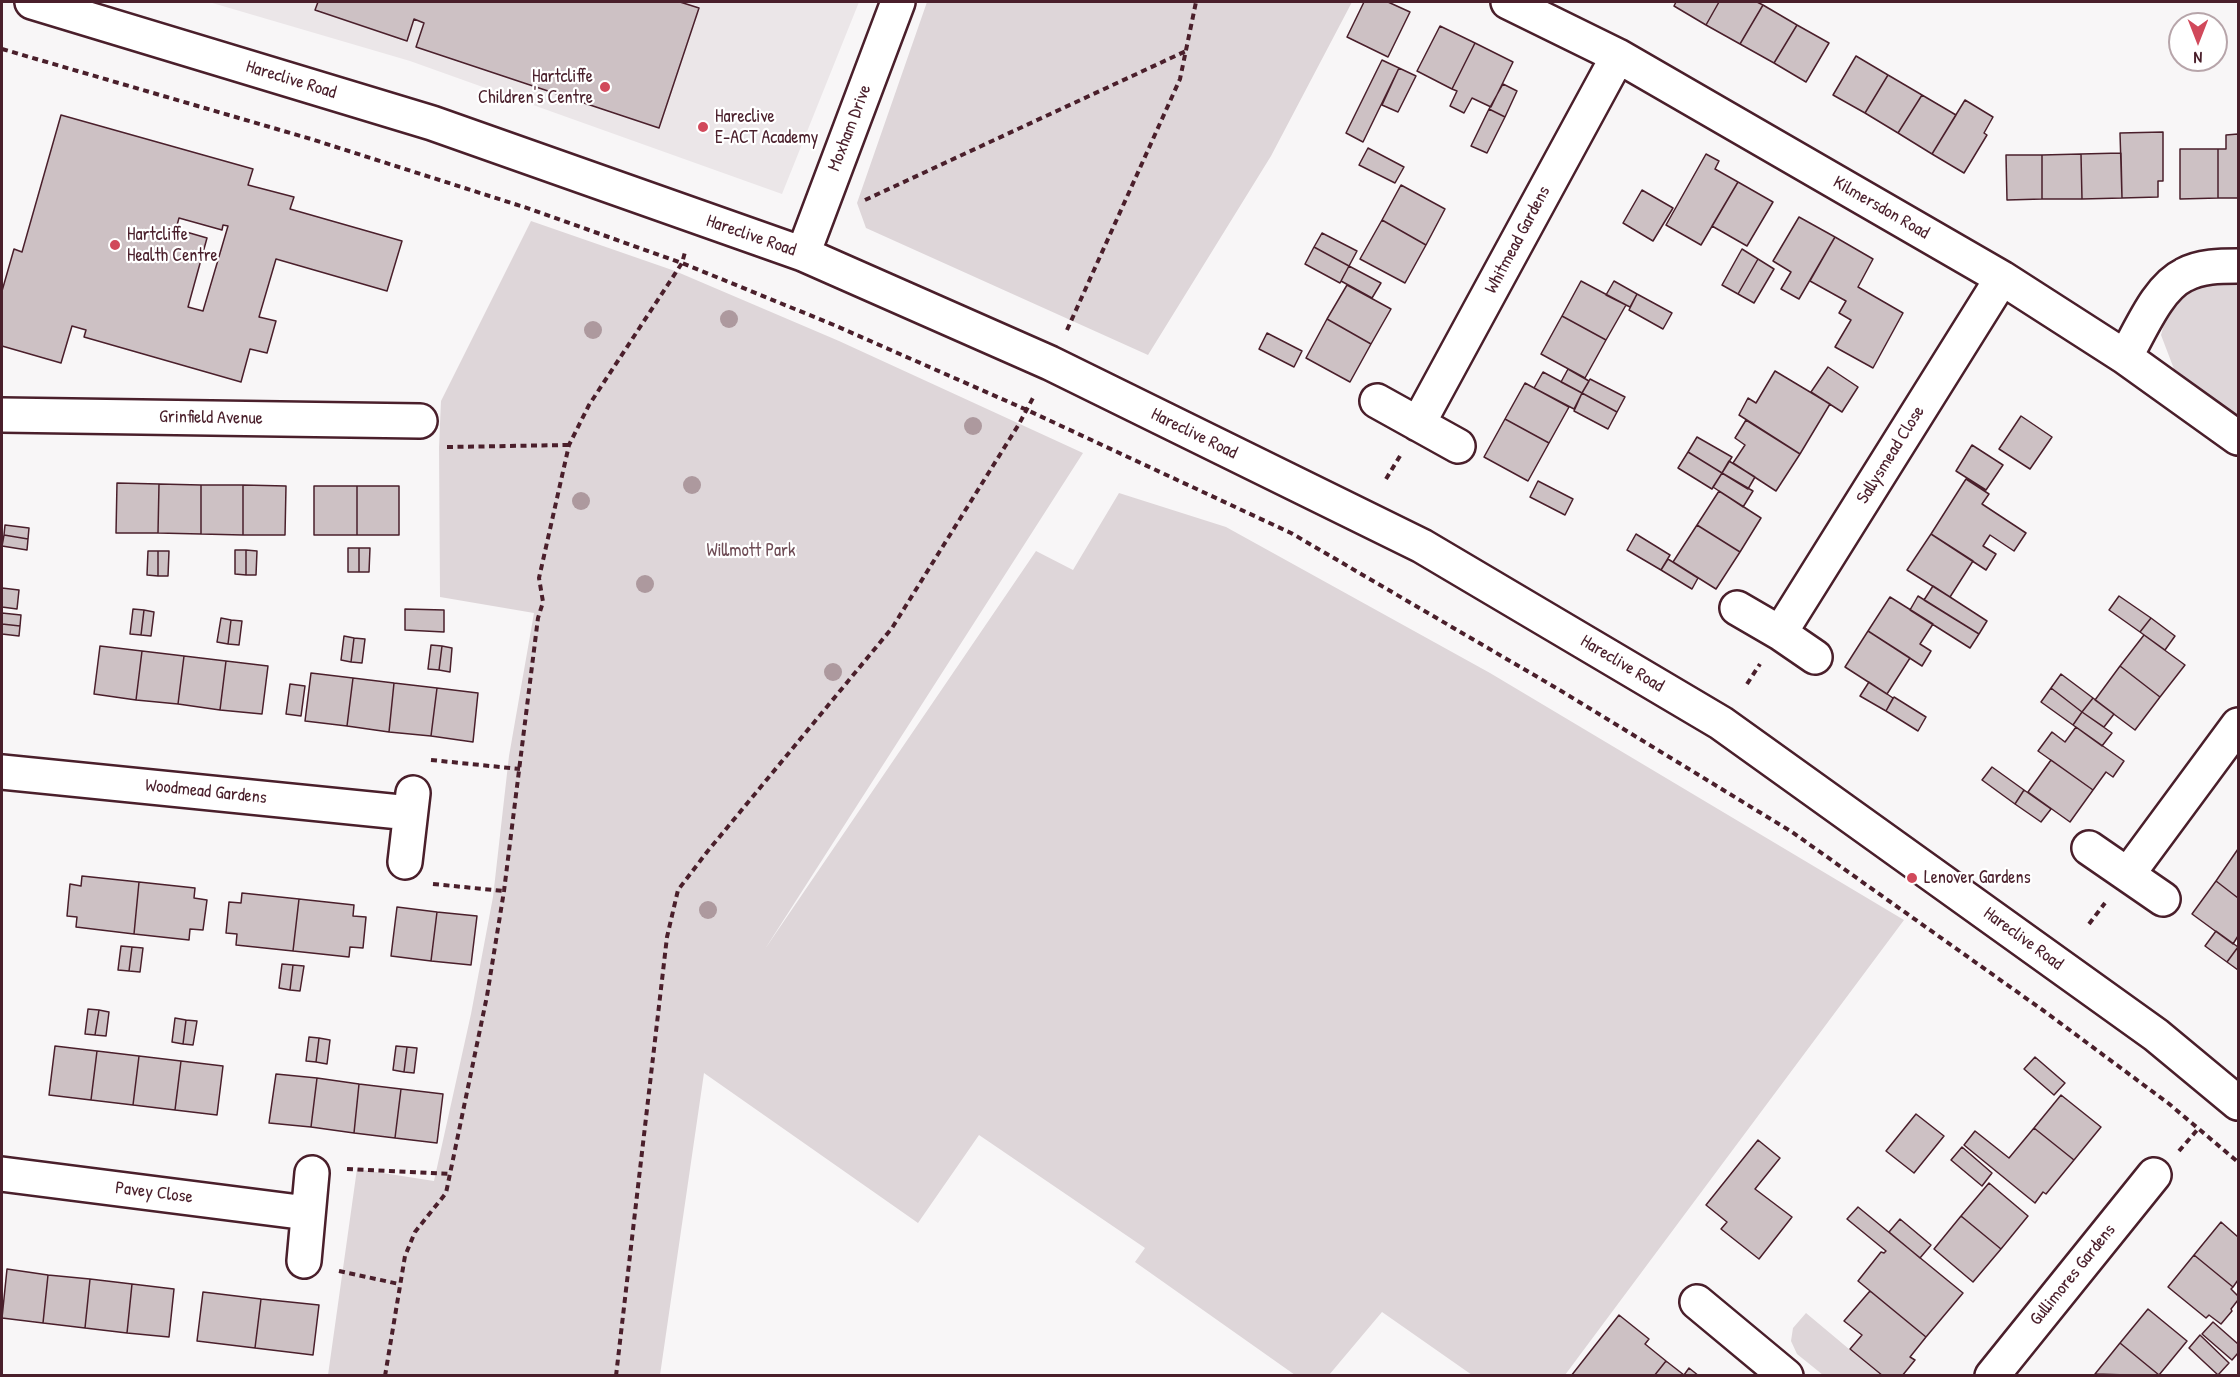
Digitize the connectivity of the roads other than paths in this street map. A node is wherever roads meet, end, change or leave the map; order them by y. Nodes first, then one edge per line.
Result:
1 (32, 2) edge
2 (898, 2) edge
3 (1508, 2) edge
4 (1618, 56) junction
5 (802, 254) junction
6 (2238, 266) edge
7 (2002, 278) junction
8 (2125, 357) junction
9 (1377, 401) dead end
10 (2, 415) edge
11 (420, 421) road end
12 (1418, 424) junction
13 (2238, 438) edge
14 (1458, 446) dead end
15 (1737, 608) dead end
16 (1780, 633) junction
17 (1815, 657) dead end
18 (2238, 724) edge
19 (2, 772) edge
20 (2089, 848) dead end
21 (405, 862) road end
22 (2128, 874) junction
23 (2163, 899) dead end
24 (2238, 1103) edge
25 (312, 1173) road end
26 (2, 1174) edge
27 (2154, 1174) dead end
28 (307, 1213) junction
29 (304, 1261) road end
30 (1696, 1302) dead end
31 (1786, 1376) edge
32 (1992, 1376) edge

1 - 5 street, Hareclive Road
2 - 5 street, Moxham Drive
3 - 4 street, Kilmersdon Road
4 - 7 street, Kilmersdon Road
4 - 12 street, Whitmead Gardens
5 - 24 street, Hareclive Road
6 - 8 street
7 - 8 street, Kilmersdon Road
7 - 16 street, Sallysmead Close
8 - 13 street, Kilmersdon Road
9 - 12 street
10 - 11 street, Grinfield Avenue
12 - 14 street
15 - 16 street
16 - 17 street
18 - 22 street
19 - 21 street, Woodmead Gardens
20 - 22 street
22 - 23 street
25 - 28 street
26 - 28 street, Pavey Close
27 - 32 street, Gullimores Gardens
28 - 29 street
30 - 31 street

